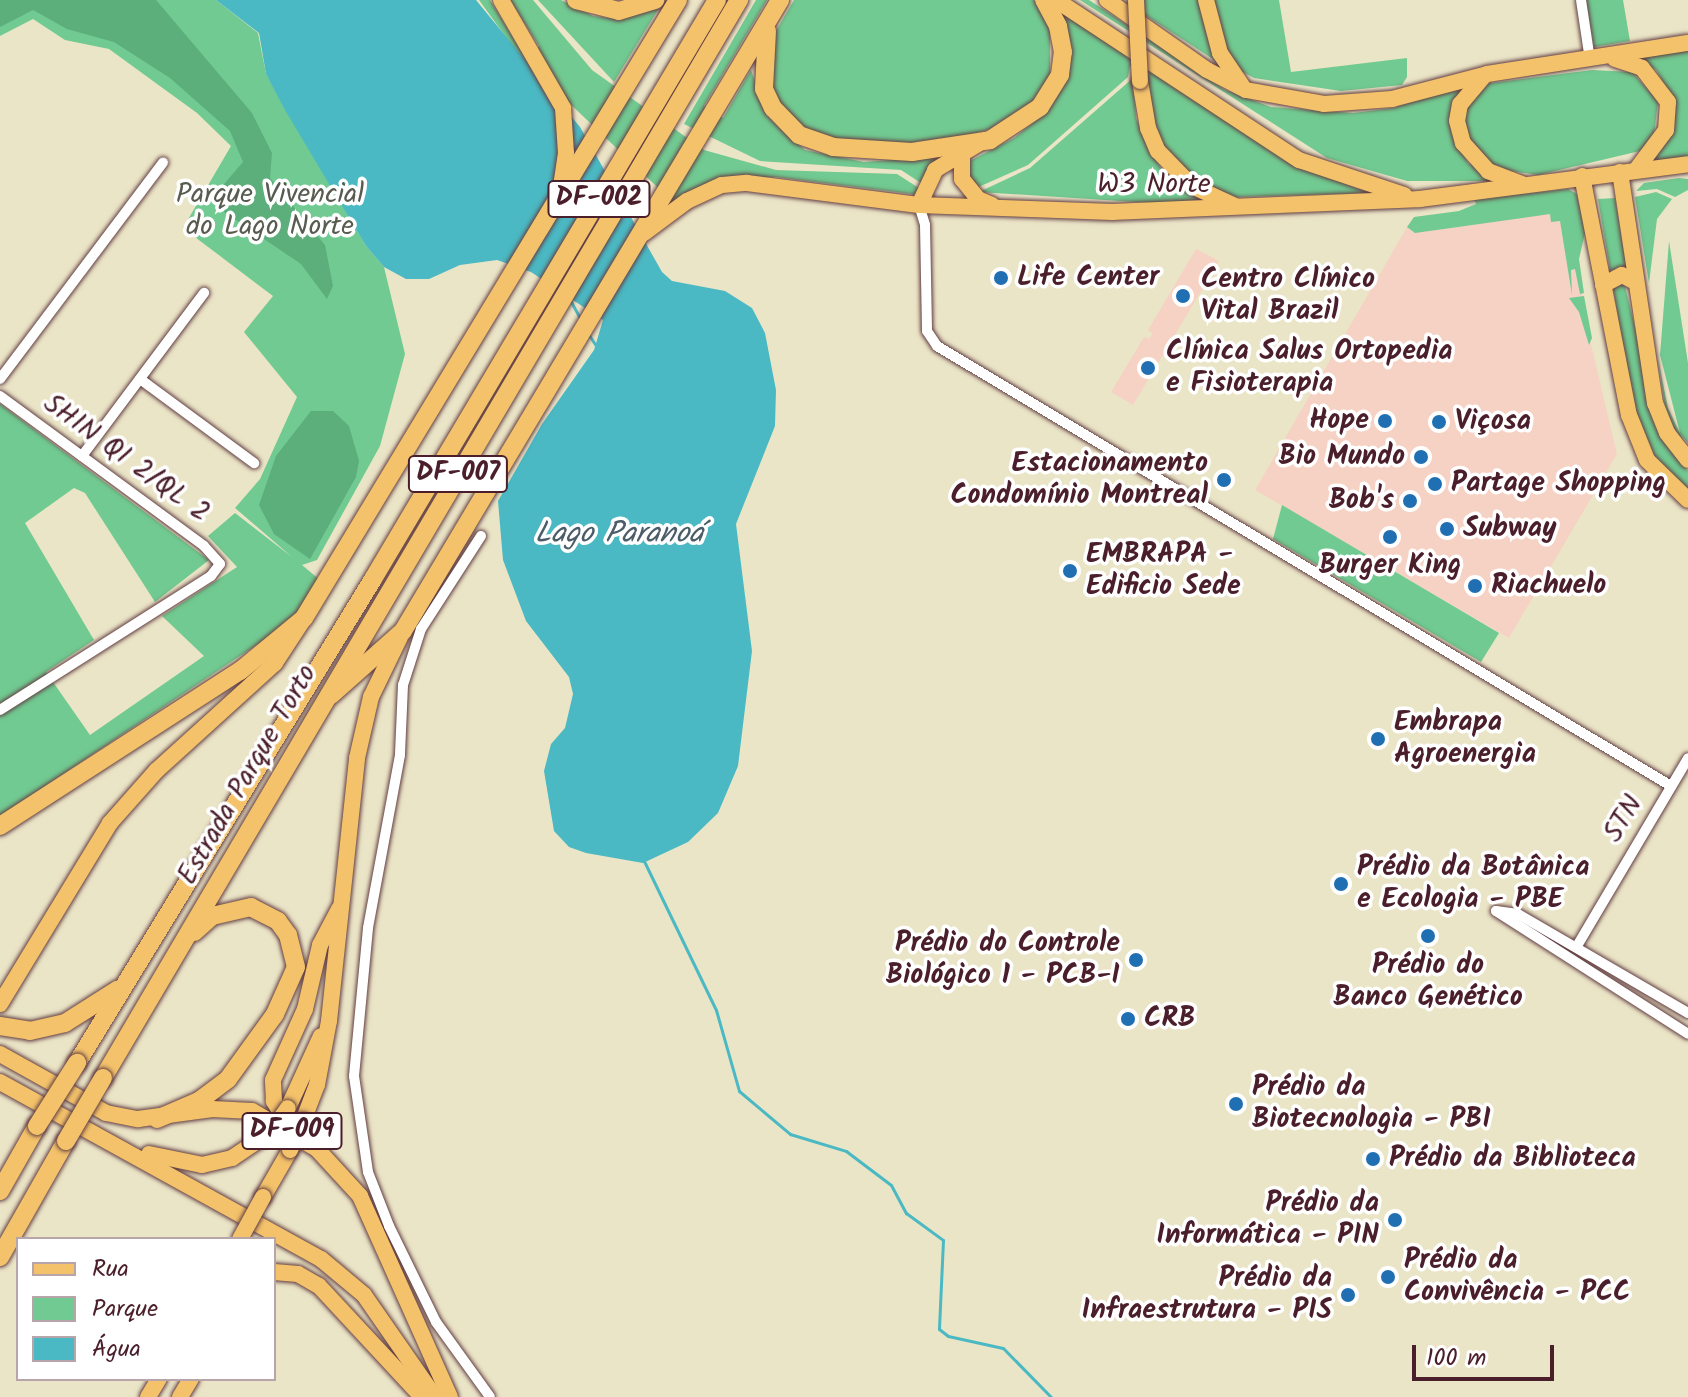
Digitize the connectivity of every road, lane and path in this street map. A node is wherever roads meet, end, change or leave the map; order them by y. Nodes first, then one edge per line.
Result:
1 (501, 0) edge
2 (576, 0) edge
3 (655, 0) edge
4 (678, 0) edge
5 (717, 0) edge
6 (739, 0) edge
7 (1044, 0) edge
8 (1056, 0) edge
9 (1107, 0) edge
10 (1136, 0) edge
11 (1206, 0) edge
12 (1581, 0) edge
13 (775, 8) edge
14 (1688, 43) edge
15 (1596, 59) junction
16 (1487, 74) junction
17 (1246, 90) junction
18 (970, 149) junction
19 (163, 163) dead end
20 (1688, 164) edge
21 (1628, 171) junction
22 (1582, 176) junction
23 (1526, 185) junction
24 (560, 195) junction
25 (1419, 199) junction
26 (928, 205) junction
27 (999, 207) junction
28 (1244, 210) junction
29 (925, 225) junction
30 (637, 240) junction
31 (1635, 282) junction
32 (1603, 285) junction
33 (204, 293) dead end
34 (531, 314) joint
35 (548, 324) joint
36 (0, 379) edge
37 (140, 379) junction
38 (0, 396) edge
39 (82, 456) junction
40 (1688, 460) edge
41 (254, 463) dead end
42 (1688, 500) edge
43 (481, 536) dead end
44 (304, 618) junction
45 (403, 631) junction
46 (325, 699) junction
47 (0, 710) edge
48 (1688, 758) edge
49 (1671, 786) junction
50 (0, 826) edge
51 (341, 907) junction
52 (183, 941) junction
53 (1577, 946) junction
54 (129, 980) junction
55 (1, 1003) edge
56 (1688, 1013) edge
57 (329, 1021) junction
58 (0, 1026) edge
59 (1688, 1034) edge
60 (0, 1054) edge
61 (0, 1082) edge
62 (157, 1119) junction
63 (298, 1126) junction
64 (95, 1134) junction
65 (368, 1172) junction
66 (0, 1191) edge
67 (360, 1196) junction
68 (241, 1237) edge
69 (0, 1257) edge
70 (276, 1272) edge
71 (422, 1397) edge
72 (435, 1397) edge
73 (450, 1397) edge
74 (490, 1397) edge

1 - 24 main road
2 - 3 highway
4 - 24 highway
5 - 34 highway, DF-002
6 - 35 highway, DF-002
7 - 18 highway
8 - 25 main road
9 - 17 main road
10 - 28 main road, bridge
11 - 17 main road
12 - 15 street
13 - 18 highway
13 - 30 highway
14 - 15 main road
15 - 16 main road
15 - 21 main road
16 - 17 main road
16 - 23 main road
18 - 26 main road
18 - 27 main road
19 - 36 street
20 - 21 main road, W3 Norte
21 - 22 main road, W3 Norte
21 - 31 main road
22 - 23 main road, W3 Norte
22 - 32 main road
23 - 25 main road, W3 Norte
24 - 44 highway
25 - 28 main road, W3 Norte
26 - 27 main road, W3 Norte
26 - 29 street
26 - 29 street
26 - 30 main road, W3 Norte
27 - 28 main road, W3 Norte
29 - 49 street
30 - 45 highway
31 - 32 main road
31 - 40 main road
32 - 42 main road
33 - 37 street
34 - 54 highway, Estrada Parque Torto / DF-007
35 - 46 highway, Estrada Parque Torto / DF-007
37 - 39 street
37 - 41 street
38 - 39 street, SHIN QI 2/QL 2
39 - 47 street, SHIN QI 2/QL 2
43 - 65 street
44 - 50 highway
44 - 55 main road
45 - 46 highway
45 - 51 main road
46 - 52 highway, Estrada Parque Torto / DF-007
48 - 49 street, STN
49 - 53 street, STN
51 - 57 main road
51 - 63 main road
52 - 62 highway
52 - 69 highway, Estrada Parque Torto / DF-007, bridge
53 - 56 street
53 - 59 street
54 - 58 highway
54 - 66 highway, Estrada Parque Torto / DF-007, bridge
57 - 63 main road
57 - 64 main road, bridge
60 - 62 main road, DF-009
61 - 64 main road
62 - 63 main road, DF-009
63 - 67 main road, DF-009
63 - 68 main road, bridge
64 - 72 main road
65 - 67 street
65 - 74 street
67 - 73 main road, DF-009
70 - 71 main road

